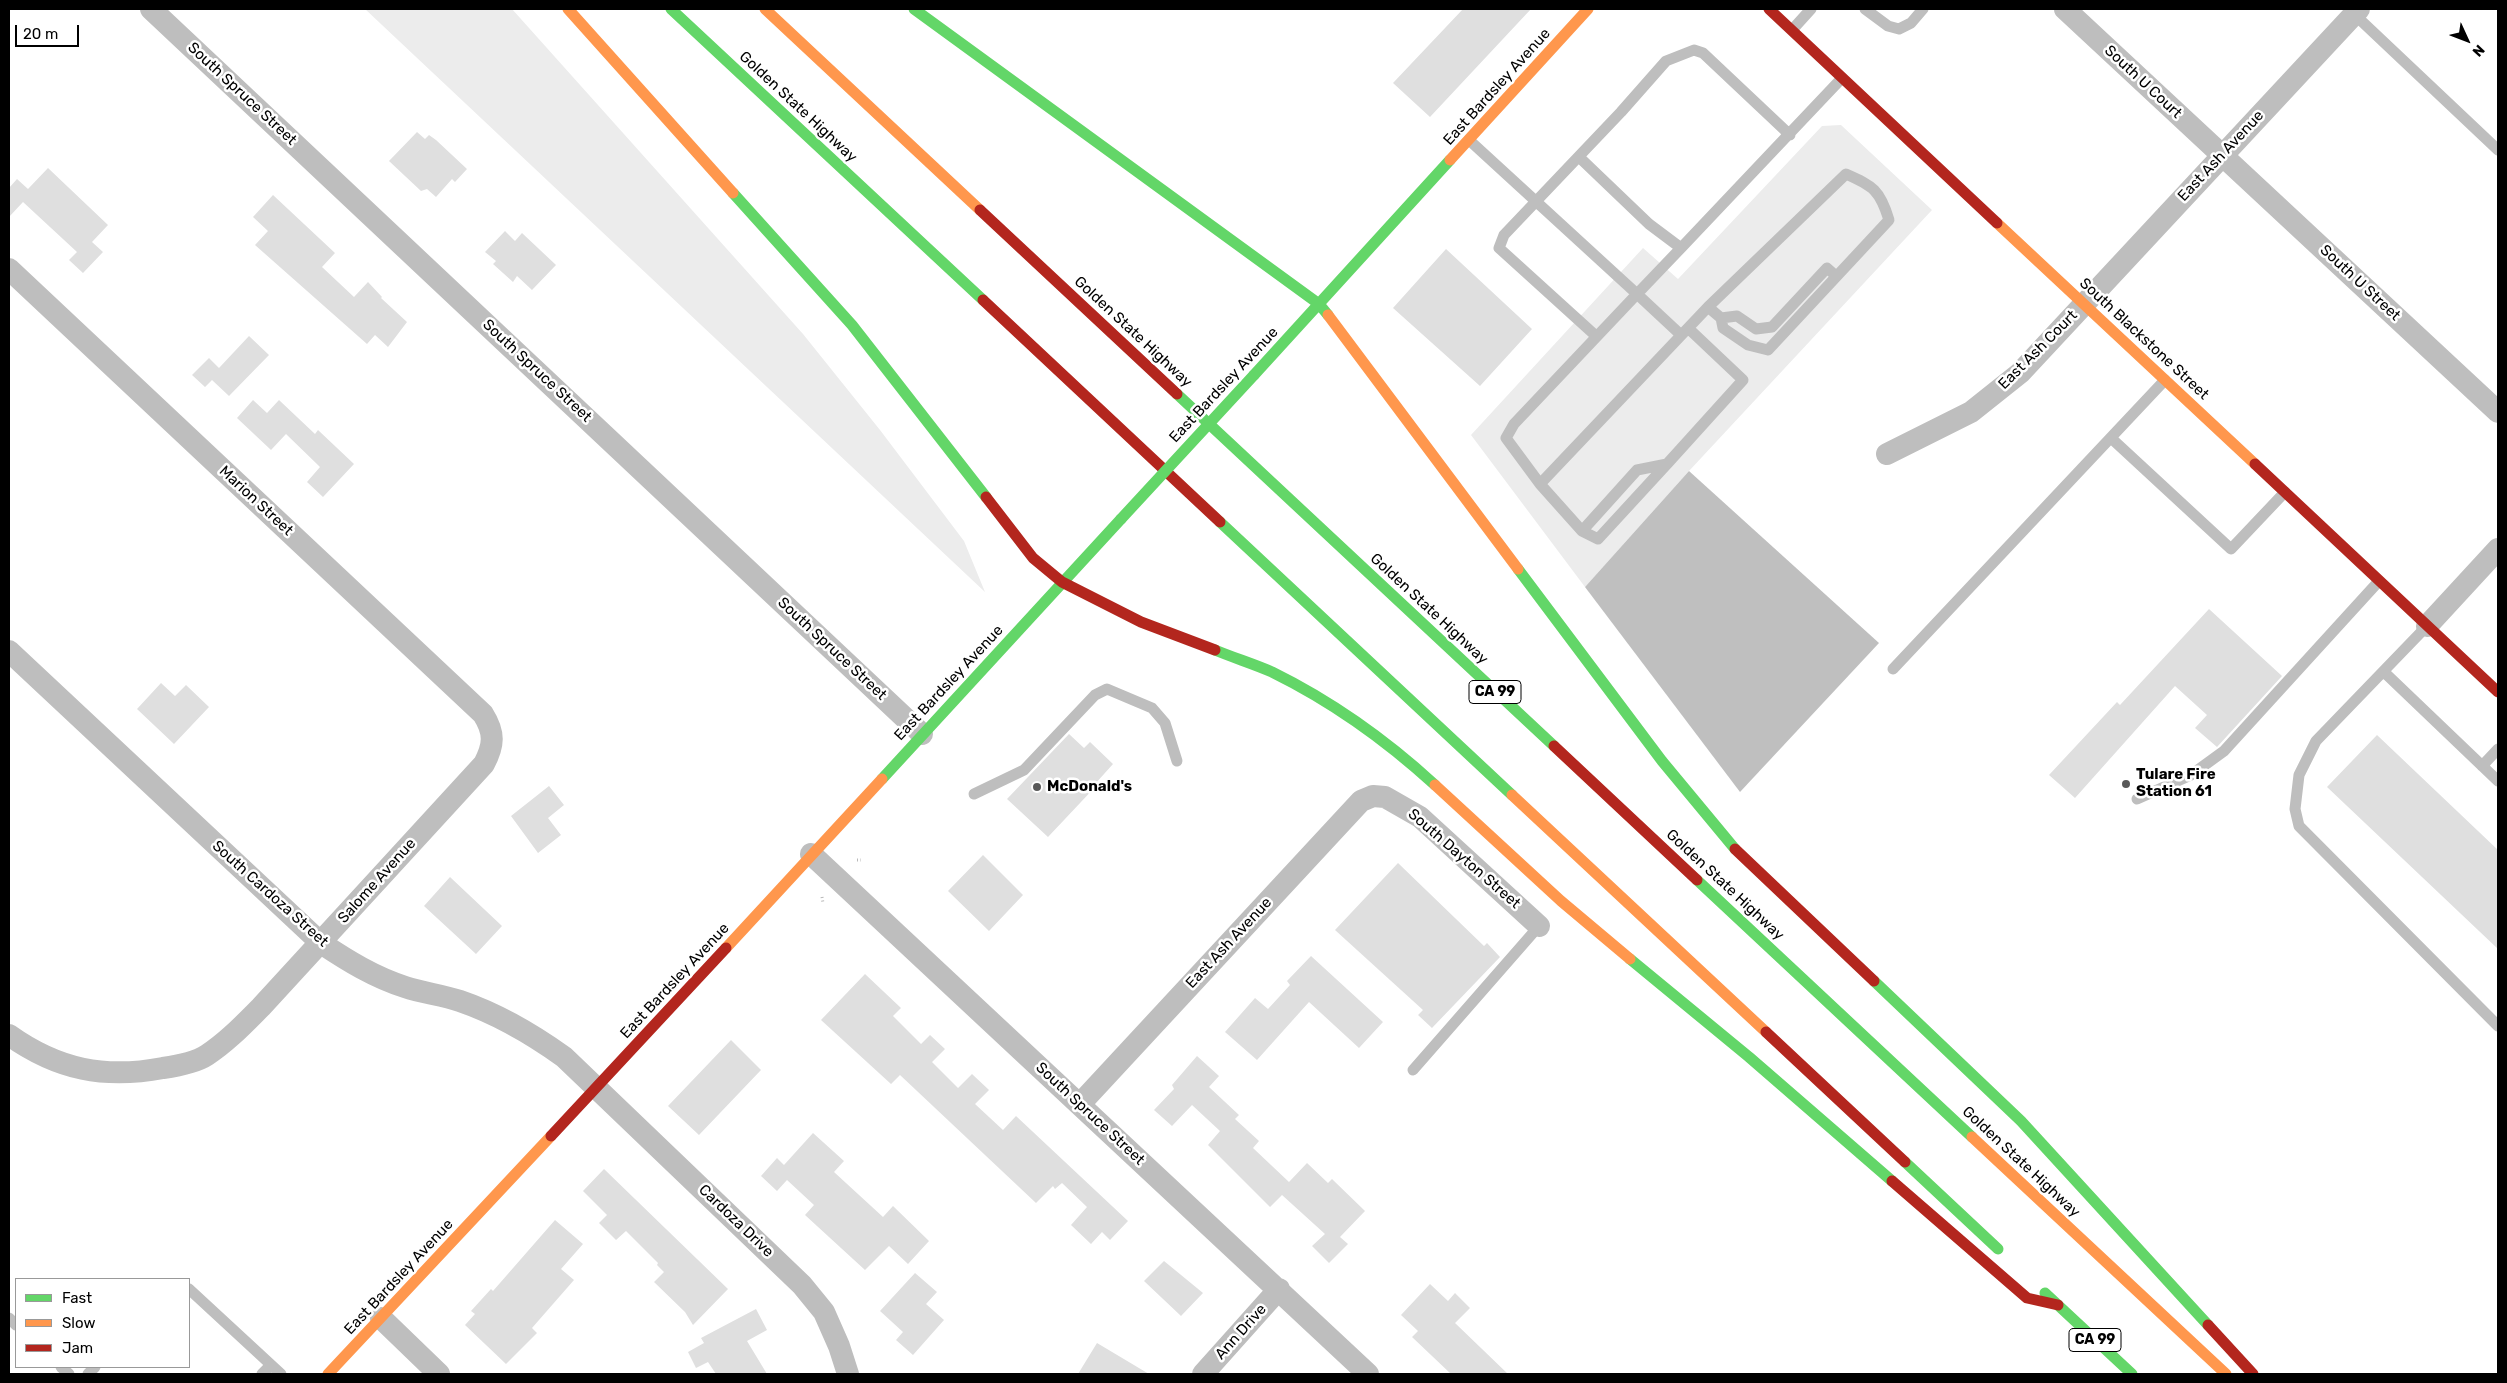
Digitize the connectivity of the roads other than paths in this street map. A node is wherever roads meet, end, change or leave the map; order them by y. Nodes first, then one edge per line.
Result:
1 (151, 9) edge
2 (568, 9) edge
3 (671, 9) edge
4 (765, 9) edge
5 (914, 9) edge
6 (1588, 9) edge
7 (1769, 9) edge
8 (1811, 9) edge
9 (1865, 9) edge
10 (1923, 9) edge
11 (2065, 9) edge
12 (2356, 11) edge
13 (1792, 30) junction
14 (1842, 78) junction
15 (1790, 135) junction
16 (1469, 140) junction
17 (2498, 150) edge
18 (2222, 154) junction
19 (1579, 157) junction
20 (1536, 202) junction
21 (1681, 248) junction
22 (9, 269) edge
23 (1836, 276) junction
24 (1637, 294) junction
25 (1319, 304) junction
26 (2084, 304) junction
27 (1708, 307) junction
28 (1721, 318) junction
29 (1685, 332) junction
30 (1596, 336) junction
31 (2165, 380) junction
32 (2498, 412) edge
33 (2111, 438) junction
34 (1887, 454) dead end
35 (1667, 464) junction
36 (1540, 484) junction
37 (2285, 492) junction
38 (1582, 530) junction
39 (2498, 548) edge
40 (2379, 581) junction
41 (1062, 582) junction
42 (2428, 626) junction
43 (9, 651) edge
44 (1893, 669) dead end
45 (2384, 672) junction
46 (2498, 692) edge
47 (922, 734) junction
48 (494, 739) joint
49 (2498, 749) edge
50 (1177, 760) dead end
51 (2482, 766) junction
52 (2498, 781) edge
53 (974, 794) dead end
54 (1385, 797) joint
55 (2137, 799) dead end
56 (811, 854) junction
57 (1539, 926) joint
58 (321, 942) junction
59 (2498, 1026) edge
60 (9, 1035) edge
61 (1413, 1070) dead end
62 (596, 1088) junction
63 (1080, 1104) junction
64 (2007, 1257) dead end
65 (2036, 1285) dead end
66 (1279, 1289) junction
67 (190, 1290) edge
68 (2058, 1305) junction
69 (381, 1318) junction
70 (271, 1365) junction
71 (262, 1374) edge
72 (281, 1374) edge
73 (328, 1374) edge
74 (439, 1374) edge
75 (848, 1374) edge
76 (1203, 1374) edge
77 (1368, 1374) edge
78 (2132, 1374) edge
79 (2226, 1374) edge
80 (2253, 1374) edge

1 - 47 street, South Spruce Street
2 - 41 main road
3 - 64 main road, Golden State Highway
4 - 79 main road, Golden State Highway / CA 99
5 - 25 main road
6 - 16 main road, East Bardsley Avenue
7 - 13 main road, South Blackstone Street
8 - 13 lane
9 - 10 lane
11 - 18 street, South U Court
12 - 17 lane
12 - 18 street, East Ash Avenue
13 - 14 main road, South Blackstone Street
14 - 15 lane
14 - 26 main road, South Blackstone Street
15 - 19 lane
15 - 21 lane
16 - 20 lane
16 - 25 main road, East Bardsley Avenue
18 - 26 street, East Ash Avenue
18 - 32 street, South U Street
19 - 20 lane
19 - 21 lane
20 - 24 lane
20 - 30 lane
21 - 24 lane
22 - 48 street, Marion Street
23 - 27 lane
23 - 28 lane
23 - 28 lane
24 - 29 lane
24 - 30 lane
25 - 41 main road, East Bardsley Avenue, bridge
25 - 80 main road
26 - 31 main road, South Blackstone Street
26 - 34 street, East Ash Court
27 - 28 lane
27 - 29 lane
29 - 35 lane
29 - 36 lane
30 - 36 lane
31 - 33 lane
31 - 37 main road, South Blackstone Street
33 - 37 lane
33 - 44 lane
35 - 38 lane
35 - 38 lane
36 - 38 lane
37 - 40 main road, South Blackstone Street
39 - 42 street
40 - 42 main road, South Blackstone Street
40 - 55 lane
41 - 47 main road, East Bardsley Avenue
41 - 68 main road
42 - 45 lane
42 - 46 main road, South Blackstone Street
43 - 58 street, South Cardoza Street
45 - 51 lane
45 - 59 lane
47 - 56 main road, East Bardsley Avenue
48 - 58 street, Salome Avenue
49 - 51 lane
50 - 53 lane
51 - 52 lane
54 - 57 street, South Dayton Street
54 - 63 street, East Ash Avenue
56 - 62 main road, East Bardsley Avenue
56 - 63 street, South Spruce Street
57 - 61 lane
58 - 60 street, Salome Avenue
58 - 62 street, South Cardoza Street
62 - 69 main road, East Bardsley Avenue
62 - 75 street, Cardoza Drive
63 - 66 street, South Spruce Street
65 - 68 main road, CA 99
66 - 76 street, Ann Drive
66 - 77 street, South Spruce Street
67 - 70 lane
68 - 78 main road, CA 99
69 - 73 main road, East Bardsley Avenue
69 - 74 street
70 - 71 lane
70 - 72 lane

